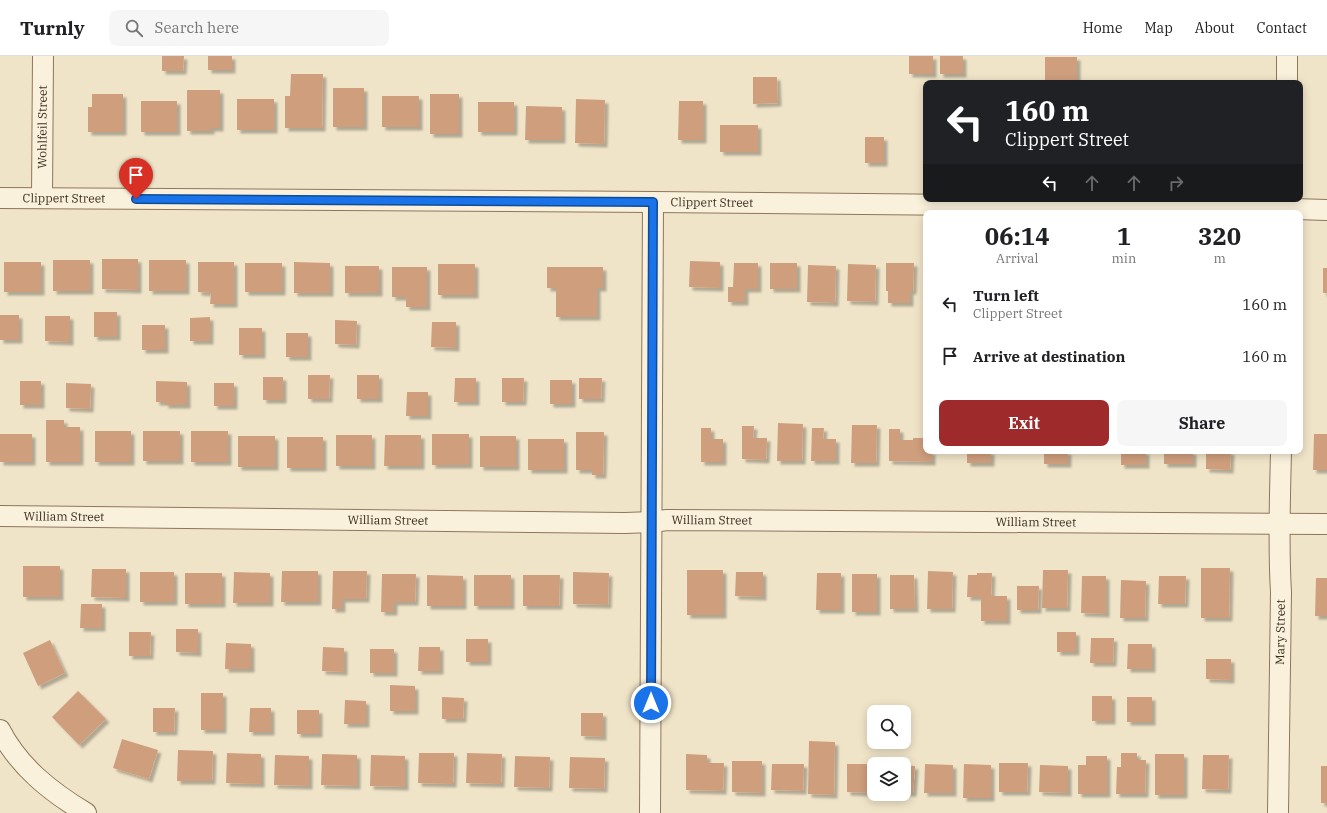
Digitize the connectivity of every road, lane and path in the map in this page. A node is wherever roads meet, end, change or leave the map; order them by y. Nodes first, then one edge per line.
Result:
1 (43, 56) edge
2 (1287, 56) edge
3 (1286, 80) edge
4 (0, 198) edge
5 (42, 198) junction
6 (653, 202) junction
7 (1287, 207) edge
8 (1327, 210) edge
9 (1281, 454) edge
10 (0, 516) edge
11 (652, 522) junction
12 (1279, 523) junction
13 (1327, 524) edge
14 (0, 730) edge
15 (86, 813) edge
16 (650, 813) edge
17 (1278, 813) edge

1 - 5 street, Wohlfeil Street
2 - 3 street
4 - 5 street, Clippert Street
5 - 6 street, Clippert Street
6 - 7 street, Clippert Street
6 - 11 street
7 - 8 street, Clippert Street
9 - 12 street, Mary Street
10 - 11 street, William Street
11 - 12 street, William Street
11 - 16 street
12 - 13 street, William Street
12 - 17 street, Mary Street
14 - 15 street

